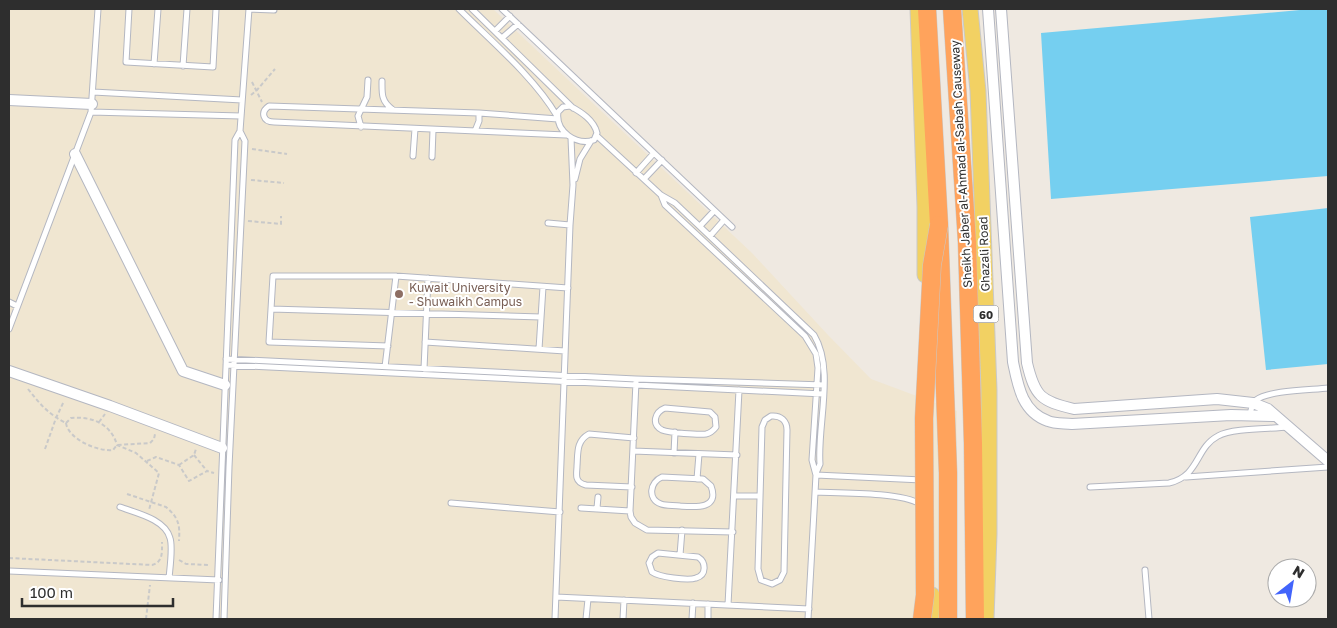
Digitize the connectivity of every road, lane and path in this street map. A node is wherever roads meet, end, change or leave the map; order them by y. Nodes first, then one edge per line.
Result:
1 (98, 9) edge
2 (129, 9) edge
3 (158, 9) edge
4 (188, 9) edge
5 (216, 9) edge
6 (249, 9) edge
7 (458, 9) edge
8 (472, 9) edge
9 (502, 9) edge
10 (918, 9) edge
11 (927, 9) edge
12 (952, 9) edge
13 (970, 9) edge
14 (988, 9) edge
15 (1001, 9) edge
16 (274, 10) edge
17 (510, 16) junction
18 (518, 24) junction
19 (495, 30) junction
20 (502, 38) junction
21 (154, 64) junction
22 (183, 66) junction
23 (275, 69) dead end
24 (245, 71) junction
25 (368, 80) dead end
26 (382, 81) dead end
27 (258, 90) junction
28 (93, 92) junction
29 (9, 100) edge
30 (242, 100) junction
31 (92, 108) junction
32 (362, 108) junction
33 (573, 108) junction
34 (265, 109) junction
35 (392, 110) junction
36 (479, 113) junction
37 (241, 116) junction
38 (558, 118) junction
39 (361, 126) junction
40 (415, 129) junction
41 (433, 130) junction
42 (240, 131) junction
43 (475, 131) junction
44 (569, 136) junction
45 (597, 136) junction
46 (591, 141) junction
47 (244, 148) junction
48 (654, 153) junction
49 (75, 154) junction
50 (287, 154) dead end
51 (412, 156) dead end
52 (432, 157) dead end
53 (662, 160) junction
54 (636, 173) junction
55 (243, 179) junction
56 (644, 180) junction
57 (284, 183) dead end
58 (573, 185) junction
59 (661, 195) junction
60 (714, 210) junction
61 (281, 216) dead end
62 (724, 220) junction
63 (241, 221) junction
64 (548, 223) dead end
65 (570, 225) junction
66 (939, 225) junction
67 (700, 226) junction
68 (732, 227) dead end
69 (710, 236) junction
70 (396, 276) junction
71 (428, 278) junction
72 (543, 287) junction
73 (568, 288) junction
74 (9, 302) edge
75 (17, 306) junction
76 (271, 309) junction
77 (392, 312) junction
78 (426, 314) junction
79 (541, 317) junction
80 (9, 330) edge
81 (425, 342) junction
82 (388, 346) junction
83 (539, 349) junction
84 (566, 351) junction
85 (226, 359) junction
86 (235, 359) junction
87 (226, 365) junction
88 (234, 366) junction
89 (386, 367) junction
90 (424, 369) junction
91 (9, 371) edge
92 (565, 376) junction
93 (564, 382) junction
94 (636, 382) junction
95 (225, 385) junction
96 (817, 385) junction
97 (824, 385) junction
98 (26, 387) dead end
99 (1328, 388) edge
100 (739, 390) junction
101 (68, 392) junction
102 (816, 394) junction
103 (823, 394) junction
104 (1253, 403) junction
105 (1250, 415) junction
106 (1275, 416) junction
107 (56, 418) junction
108 (66, 423) junction
109 (156, 424) junction
110 (1288, 427) junction
111 (675, 432) junction
112 (634, 438) junction
113 (117, 445) junction
114 (222, 448) junction
115 (45, 449) dead end
116 (633, 451) junction
117 (674, 453) junction
118 (699, 454) junction
119 (737, 455) junction
120 (147, 461) junction
121 (1328, 461) edge
122 (179, 465) junction
123 (1328, 467) edge
124 (816, 474) junction
125 (1186, 477) junction
126 (697, 479) junction
127 (930, 480) junction
128 (632, 487) junction
129 (1090, 487) dead end
130 (815, 492) junction
131 (735, 496) junction
132 (760, 496) junction
133 (598, 497) dead end
134 (451, 503) dead end
135 (120, 507) dead end
136 (581, 508) dead end
137 (597, 508) junction
138 (630, 511) junction
139 (560, 512) junction
140 (932, 515) junction
141 (147, 517) junction
142 (162, 527) junction
143 (682, 530) junction
144 (733, 532) junction
145 (680, 554) junction
146 (9, 558) edge
147 (1144, 570) dead end
148 (9, 571) edge
149 (170, 578) junction
150 (217, 580) junction
151 (224, 580) junction
152 (150, 585) dead end
153 (556, 597) junction
154 (588, 598) junction
155 (624, 600) junction
156 (693, 604) junction
157 (708, 604) junction
158 (728, 605) junction
159 (809, 609) junction
160 (146, 619) edge
161 (216, 619) edge
162 (224, 619) edge
163 (555, 619) edge
164 (586, 619) edge
165 (623, 619) edge
166 (692, 619) edge
167 (708, 619) edge
168 (808, 619) edge
169 (922, 619) edge
170 (932, 619) edge
171 (948, 619) edge
172 (975, 619) edge
173 (986, 619) edge
174 (1149, 619) edge

1 - 28 lane
2 - 21 lane
3 - 21 lane
4 - 22 lane
5 - 22 lane
6 - 16 lane
6 - 24 lane
7 - 38 lane
8 - 19 lane
9 - 17 lane
10 - 127 main road
11 - 66 highway, Sheikh Jaber al-Ahmad al-Sabah Causeway
12 - 172 highway, Sheikh Jaber al-Ahmad al-Sabah Causeway / 60
13 - 173 main road, Ghazali Road / 60
14 - 105 street
15 - 104 street
17 - 18 lane
17 - 19 lane
18 - 20 lane
18 - 48 lane
19 - 20 lane
20 - 33 lane
21 - 22 lane
23 - 27 path
24 - 27 path
24 - 30 lane
25 - 32 lane
26 - 35 lane
27 - 30 path
27 - 34 path
28 - 30 lane
28 - 31 lane
29 - 31 street
30 - 37 lane
31 - 37 lane
31 - 49 lane
32 - 34 lane
32 - 35 lane
32 - 39 lane
33 - 38 lane
33 - 45 lane
34 - 39 lane
35 - 36 lane
36 - 38 lane
36 - 43 lane
37 - 42 lane
38 - 44 lane
39 - 40 lane
40 - 41 lane
40 - 51 lane
41 - 43 lane
41 - 52 lane
42 - 47 lane
42 - 85 lane
43 - 44 lane
44 - 46 lane
44 - 58 lane
45 - 46 lane
45 - 54 lane
46 - 58 lane
47 - 50 path
47 - 55 lane
48 - 53 lane
48 - 54 lane
49 - 75 lane
49 - 95 street
53 - 56 lane
53 - 60 lane
54 - 56 lane
55 - 57 path
55 - 63 lane
56 - 59 lane
58 - 65 lane
59 - 67 lane
59 - 96 lane
60 - 62 lane
60 - 67 lane
61 - 63 path
62 - 68 lane
62 - 69 lane
63 - 86 lane
64 - 65 lane
65 - 73 lane
66 - 169 highway, bridge
66 - 171 highway, Sheikh Jaber al-Ahmad al-Sabah Causeway, bridge
67 - 69 lane
69 - 97 lane
70 - 71 lane
70 - 76 lane
70 - 77 lane
71 - 72 lane
71 - 78 lane
72 - 73 lane
72 - 79 lane
73 - 84 lane
74 - 75 lane
75 - 80 lane
76 - 77 lane
76 - 82 lane
77 - 78 lane
77 - 82 lane
78 - 79 lane
78 - 81 lane
79 - 83 lane
81 - 83 lane
81 - 90 lane
82 - 89 lane
83 - 84 lane
84 - 92 lane
85 - 86 lane
85 - 87 lane
86 - 88 lane
86 - 89 lane
87 - 88 lane
87 - 95 lane
88 - 93 lane
88 - 151 lane
89 - 90 lane
90 - 92 lane
91 - 101 street
92 - 93 lane
92 - 94 lane
93 - 94 lane
93 - 139 lane
94 - 96 lane
94 - 100 lane
94 - 112 lane
95 - 114 lane
96 - 97 lane
96 - 102 lane
97 - 103 lane
98 - 107 path
99 - 104 lane
100 - 102 lane
100 - 119 lane
101 - 107 path
101 - 109 street
102 - 103 lane
102 - 124 lane
103 - 124 lane
104 - 105 lane
104 - 106 street
105 - 106 street
106 - 110 street
107 - 108 path
107 - 115 path
108 - 113 path
108 - 113 path
109 - 113 path
109 - 114 street
110 - 121 street
110 - 125 lane
111 - 111 lane
111 - 117 lane
112 - 116 lane
112 - 128 lane
113 - 120 path
114 - 150 lane
116 - 117 lane
116 - 128 lane
117 - 118 lane
118 - 119 lane
118 - 126 lane
119 - 131 lane
120 - 122 path
120 - 141 path
122 - 122 path
123 - 125 lane
124 - 127 lane
124 - 130 lane
125 - 129 lane
126 - 126 lane
127 - 140 main road
128 - 138 lane
130 - 140 lane
130 - 159 lane
131 - 132 lane
131 - 144 lane
132 - 132 lane
133 - 137 lane
134 - 139 lane
135 - 141 lane
136 - 137 lane
137 - 138 lane
138 - 143 lane
139 - 153 lane
140 - 170 main road
141 - 142 lane
142 - 146 path
142 - 149 lane
143 - 144 lane
143 - 145 lane
144 - 158 lane
145 - 145 lane
147 - 174 lane
148 - 149 lane
149 - 150 lane
150 - 151 lane
150 - 161 lane
151 - 162 lane
152 - 160 path
153 - 154 lane
153 - 163 lane
154 - 155 lane
154 - 164 lane
155 - 156 lane
155 - 165 lane
156 - 157 lane
156 - 166 lane
157 - 158 lane
157 - 167 lane
158 - 159 lane
159 - 168 lane

